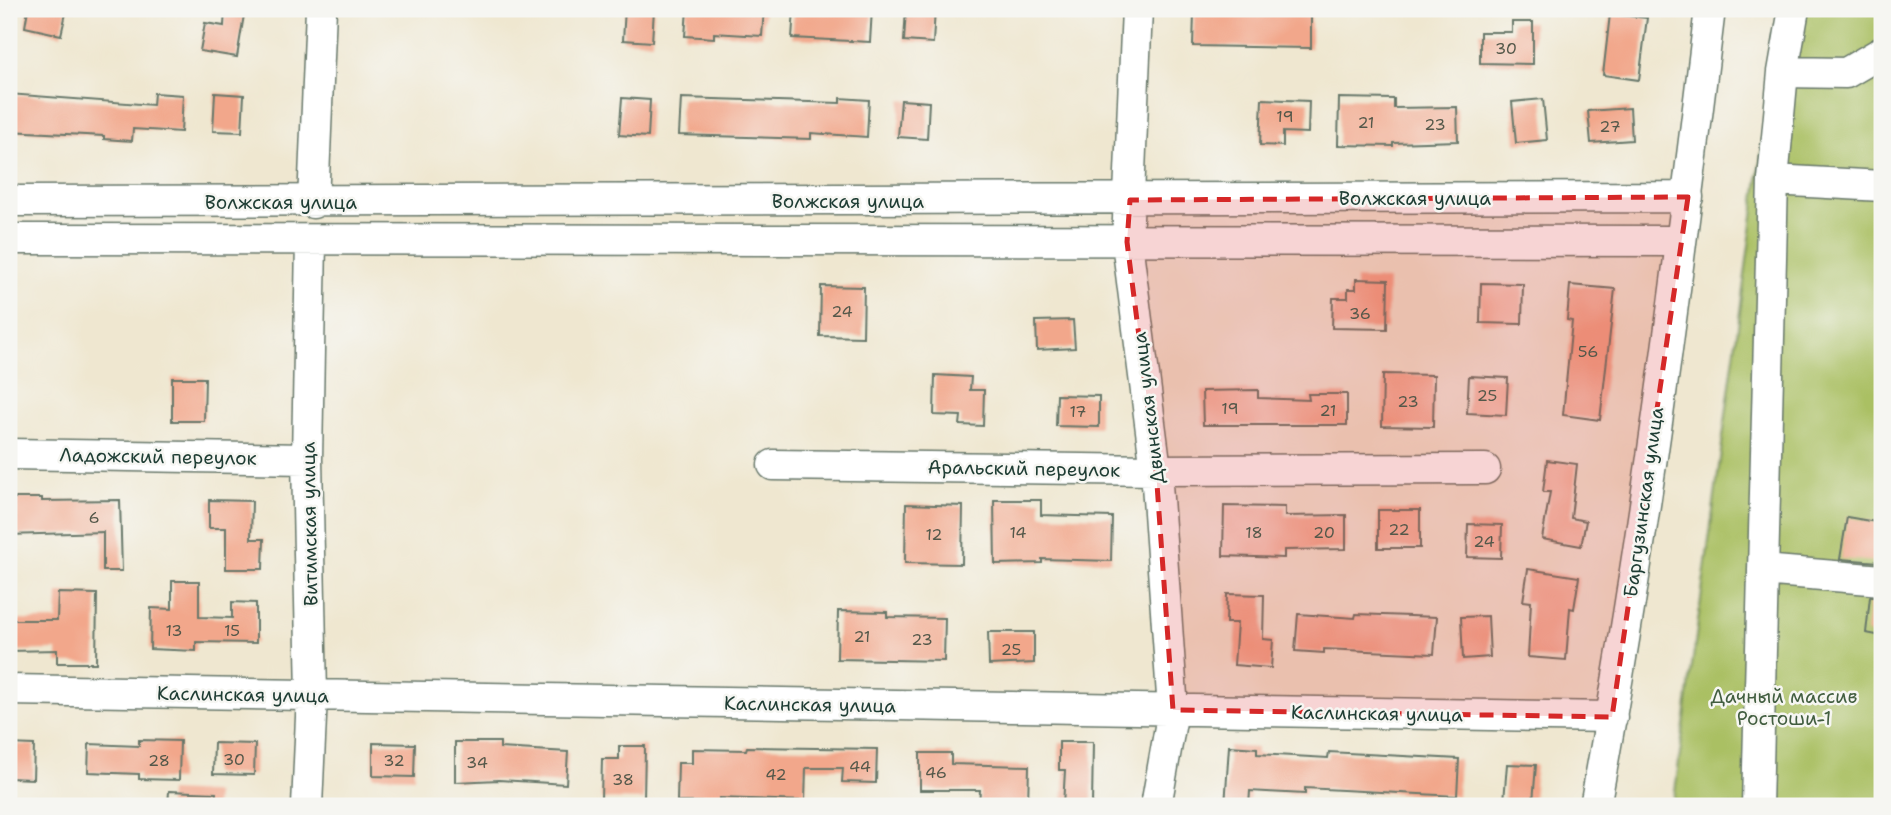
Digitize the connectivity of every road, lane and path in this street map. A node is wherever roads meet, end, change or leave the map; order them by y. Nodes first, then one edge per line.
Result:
1 (321, 9) edge
2 (1137, 9) edge
3 (1710, 9) edge
4 (1794, 9) edge
5 (1882, 52) edge
6 (1783, 72) junction
7 (1773, 180) junction
8 (1882, 186) edge
9 (1688, 197) junction
10 (1130, 200) junction
11 (9, 201) edge
12 (313, 202) junction
13 (9, 239) edge
14 (311, 241) junction
15 (1681, 241) junction
16 (1127, 242) junction
17 (9, 454) edge
18 (307, 459) junction
19 (773, 465) dead end
20 (1156, 470) junction
21 (1485, 470) dead end
22 (1763, 570) junction
23 (1882, 580) edge
24 (9, 690) edge
25 (312, 695) junction
26 (1173, 710) junction
27 (1612, 717) junction
28 (307, 806) edge
29 (1156, 806) edge
30 (1595, 806) edge
31 (1758, 806) edge

1 - 12 street
2 - 10 street, Двинская улица
3 - 9 street, Баргузинская улица
4 - 6 street
5 - 6 street
6 - 7 street
7 - 8 street
7 - 22 street
9 - 10 street, Волжская улица
9 - 15 street, Баргузинская улица
10 - 12 street, Волжская улица
10 - 16 street, Двинская улица
11 - 12 street, Волжская улица
13 - 14 street, Волжская улица
14 - 16 street, Волжская улица
14 - 18 street, Витимская улица
15 - 16 street, Волжская улица
15 - 27 street, Баргузинская улица
16 - 20 street, Двинская улица
17 - 18 street, Ладожский переулок
18 - 25 street, Витимская улица
19 - 20 street, Аральский переулок
20 - 21 street, Аральский переулок
20 - 26 street, Двинская улица
22 - 23 street
22 - 31 street
24 - 25 street, Каслинская улица
25 - 26 street, Каслинская улица
25 - 28 street, Витимская улица
26 - 27 street, Каслинская улица
26 - 29 street, Двинская улица
27 - 30 street, Баргузинская улица

